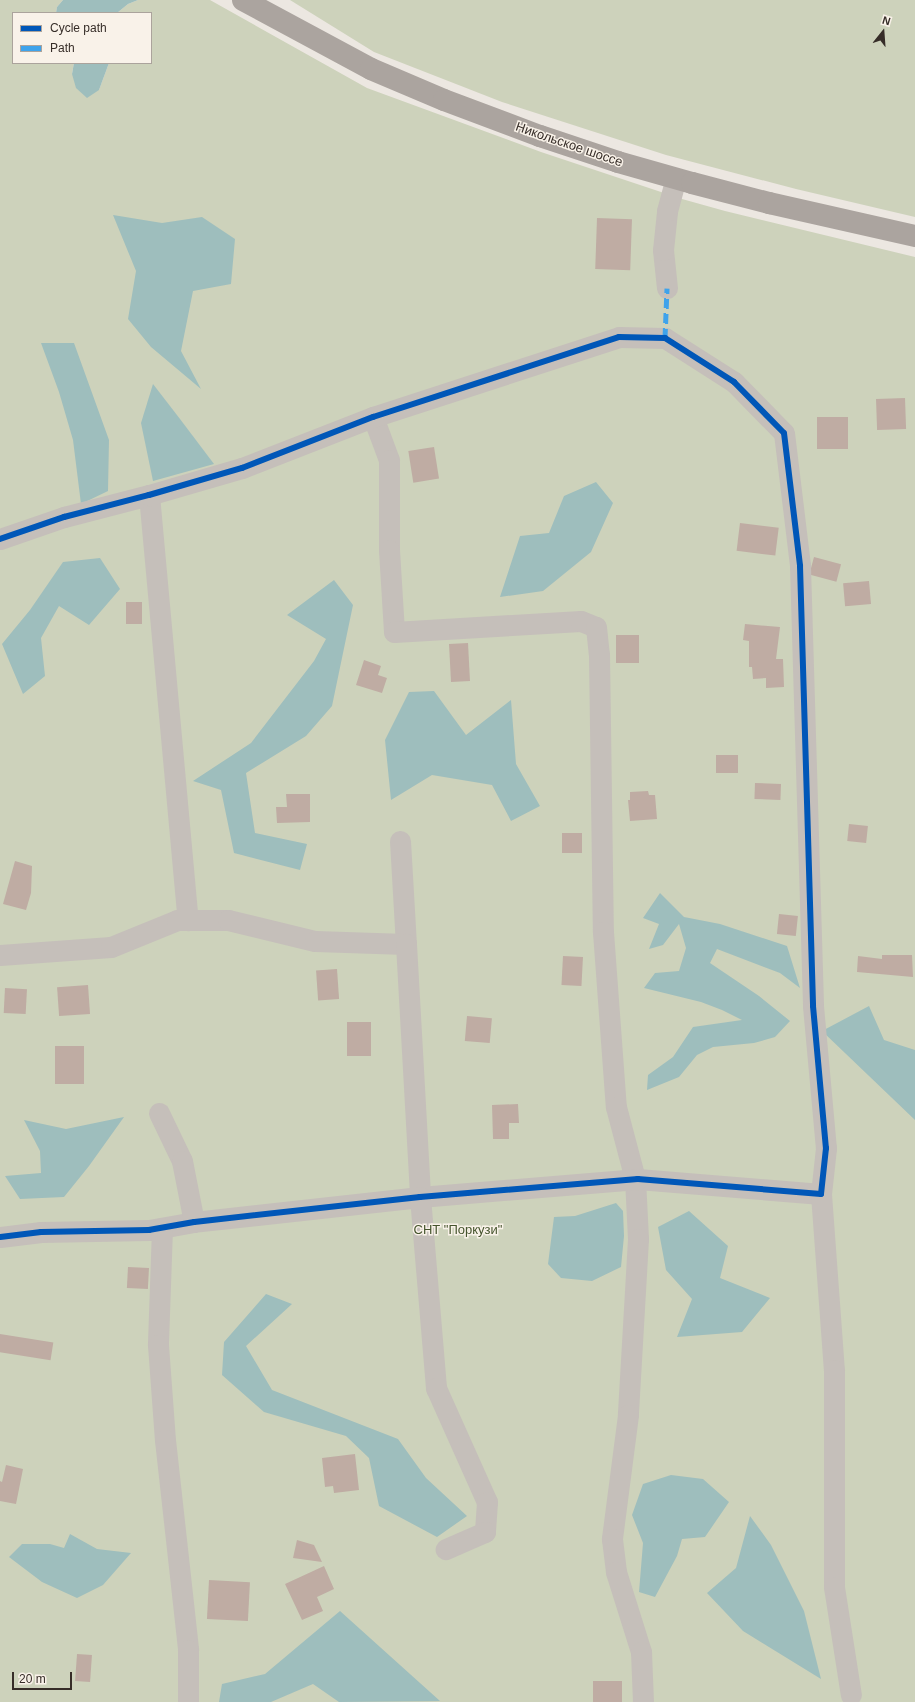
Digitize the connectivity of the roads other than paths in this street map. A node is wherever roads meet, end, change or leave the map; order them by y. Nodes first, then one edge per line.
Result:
1 (243, 0) edge
2 (676, 178) junction
3 (915, 236) edge
4 (667, 288) dead end
5 (373, 417) junction
6 (149, 496) junction
7 (0, 539) edge
8 (400, 841) dead end
9 (188, 920) junction
10 (406, 944) junction
11 (0, 955) edge
12 (159, 1113) dead end
13 (635, 1179) junction
14 (821, 1194) junction
15 (420, 1197) junction
16 (194, 1222) junction
17 (162, 1228) junction
18 (0, 1237) edge
19 (446, 1549) dead end
20 (851, 1695) dead end
21 (188, 1702) edge
22 (643, 1702) edge

1 - 2 main road, Никольское шоссе
2 - 3 main road, Никольское шоссе
2 - 4 street
5 - 6 street
5 - 13 street
5 - 14 street
6 - 7 street
6 - 9 street
8 - 10 street
9 - 10 street
9 - 11 street
10 - 15 street
12 - 16 street
13 - 14 street
13 - 15 street
13 - 22 street
14 - 20 street
15 - 16 street
15 - 19 street
16 - 17 street
17 - 18 street
17 - 21 street

